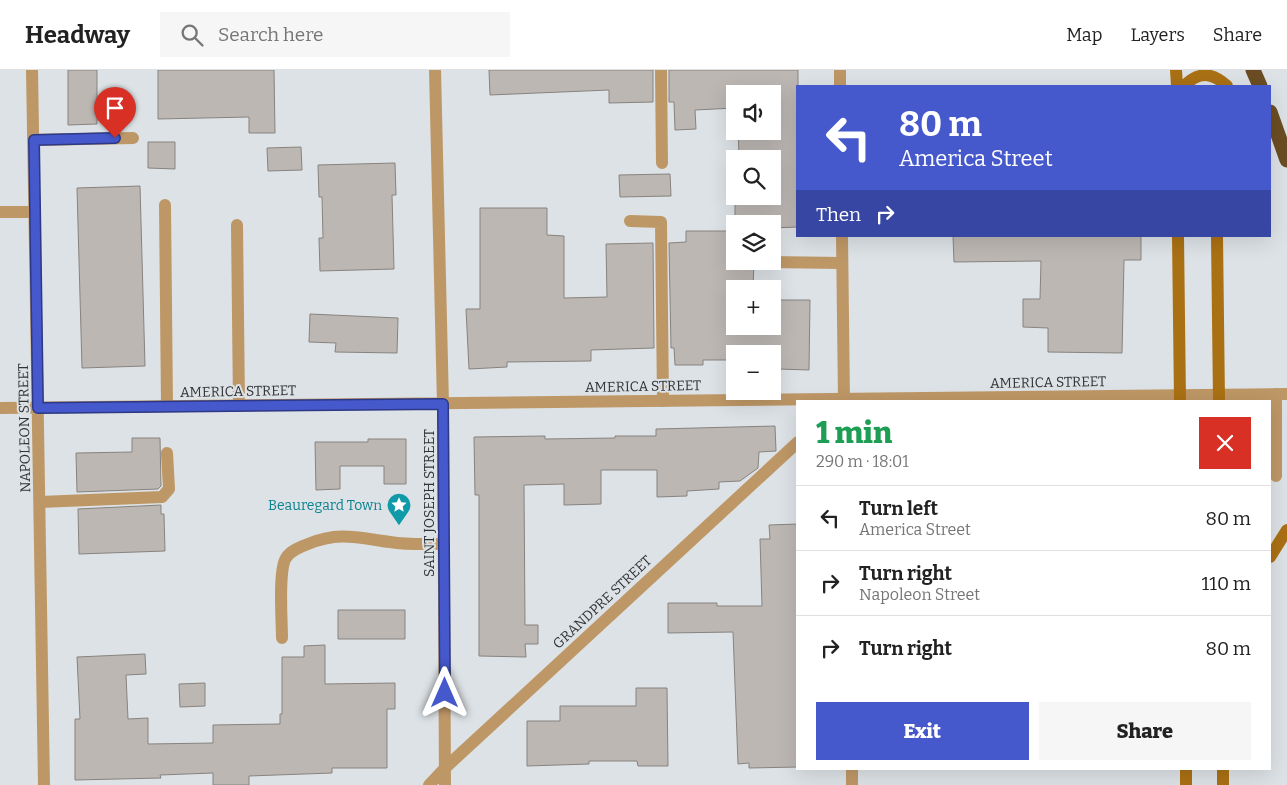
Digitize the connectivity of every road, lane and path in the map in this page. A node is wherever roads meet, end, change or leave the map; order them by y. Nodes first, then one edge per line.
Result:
1 (32, 70) edge
2 (435, 70) edge
3 (661, 70) edge
4 (840, 70) edge
5 (1176, 70) edge
6 (1253, 70) edge
7 (840, 85) edge
8 (1177, 85) edge
9 (1185, 85) edge
10 (1226, 85) edge
11 (1260, 85) edge
12 (1271, 115) edge
13 (133, 138) dead end
14 (34, 140) junction
15 (1287, 160) edge
16 (662, 163) dead end
17 (165, 205) dead end
18 (0, 212) edge
19 (35, 212) junction
20 (630, 221) dead end
21 (237, 226) dead end
22 (842, 237) edge
23 (1178, 237) edge
24 (1218, 237) edge
25 (781, 262) edge
26 (842, 263) junction
27 (1281, 394) edge
28 (1219, 397) edge
29 (1180, 398) edge
30 (1011, 399) edge
31 (796, 400) edge
32 (843, 400) edge
33 (663, 401) junction
34 (443, 404) junction
35 (167, 406) junction
36 (239, 406) junction
37 (0, 408) edge
38 (38, 408) junction
39 (796, 444) edge
40 (166, 453) dead end
41 (1276, 476) dead end
42 (40, 502) junction
43 (1287, 530) edge
44 (444, 544) junction
45 (1271, 554) edge
46 (282, 638) dead end
47 (445, 768) junction
48 (852, 770) edge
49 (1186, 770) edge
50 (1223, 770) edge
51 (44, 785) edge
52 (429, 785) edge
53 (445, 785) edge
54 (852, 785) edge
55 (1186, 785) edge
56 (1223, 785) edge

1 - 14 street, NAPOLEON STREET
2 - 34 street, SAINT JOSEPH STREET
3 - 16 street
4 - 7 street
5 - 8 main road
6 - 11 highway
9 - 10 main road
12 - 15 highway
13 - 14 street
14 - 19 street, NAPOLEON STREET
17 - 35 street
18 - 19 street
19 - 38 street, NAPOLEON STREET
20 - 33 street
21 - 36 street
22 - 26 street
23 - 29 main road
24 - 28 main road
25 - 26 street
26 - 32 street
27 - 28 street, AMERICA STREET
27 - 41 street
28 - 29 street, AMERICA STREET
29 - 30 street, AMERICA STREET
30 - 32 street, AMERICA STREET
31 - 33 street, AMERICA STREET
33 - 34 street, AMERICA STREET
34 - 36 street, AMERICA STREET
34 - 44 street, SAINT JOSEPH STREET
35 - 36 street, AMERICA STREET
35 - 38 street, AMERICA STREET
37 - 38 street, AMERICA STREET
38 - 42 street, NAPOLEON STREET
39 - 47 street, GRANDPRE STREET
40 - 42 street
42 - 51 street, NAPOLEON STREET
43 - 45 main road
44 - 46 street
44 - 47 street, SAINT JOSEPH STREET
47 - 52 street, GRANDPRE STREET
47 - 53 street, SAINT JOSEPH STREET
48 - 54 street
49 - 55 main road
50 - 56 main road

